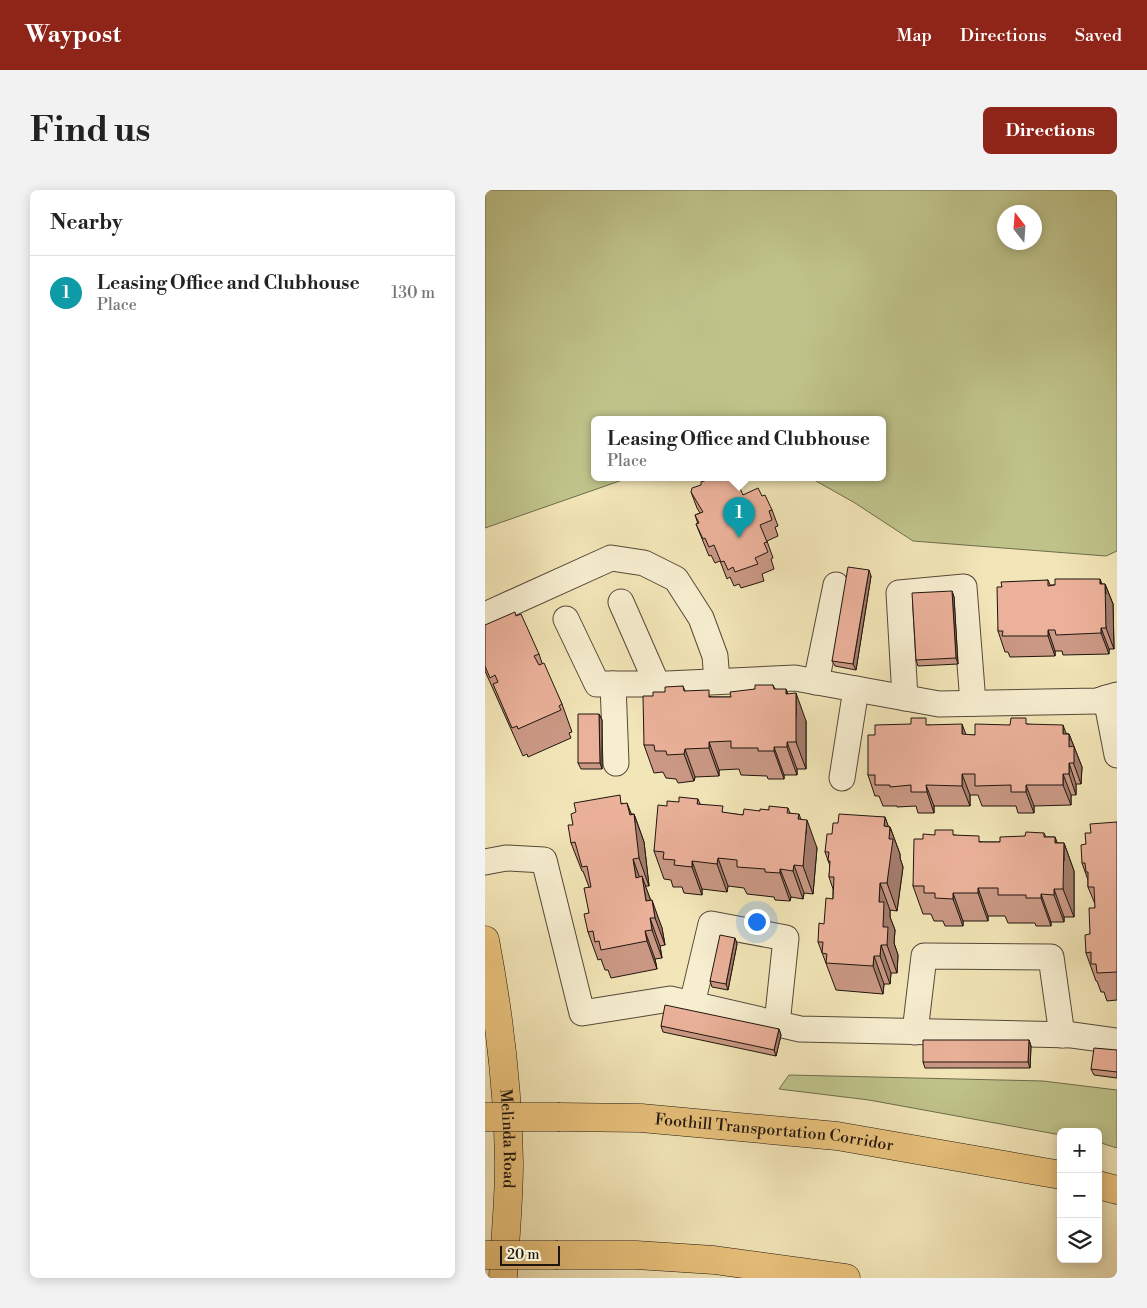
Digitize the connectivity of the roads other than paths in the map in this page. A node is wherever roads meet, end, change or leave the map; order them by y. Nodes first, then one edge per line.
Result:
1 (836, 585) dead end
2 (621, 602) dead end
3 (485, 615) edge
4 (566, 619) dead end
5 (717, 682) junction
6 (816, 682) junction
7 (613, 684) junction
8 (657, 684) junction
9 (856, 689) junction
10 (1112, 696) edge
11 (905, 698) junction
12 (973, 704) junction
13 (1117, 755) edge
14 (616, 763) dead end
15 (842, 778) dead end
16 (485, 862) edge
17 (485, 940) edge
18 (691, 1004) junction
19 (777, 1024) junction
20 (915, 1032) junction
21 (1061, 1035) junction
22 (1117, 1041) edge
23 (485, 1117) edge
24 (1057, 1174) edge
25 (1102, 1186) edge
26 (1117, 1190) edge
27 (485, 1255) edge
28 (503, 1278) edge
29 (846, 1278) edge

1 - 6 lane
2 - 8 lane
3 - 5 lane
4 - 7 lane
5 - 6 lane
5 - 8 lane
6 - 9 lane
7 - 8 lane
7 - 14 lane
9 - 11 lane
9 - 15 lane
10 - 12 lane
10 - 13 lane
11 - 12 lane
11 - 12 lane
16 - 18 lane
17 - 28 main road, Melinda Road
18 - 19 lane
18 - 19 lane
19 - 20 lane
20 - 21 lane
20 - 21 lane
21 - 22 lane
23 - 24 main road, Foothill Transportation Corridor, bridge
25 - 26 main road
27 - 29 main road, bridge

